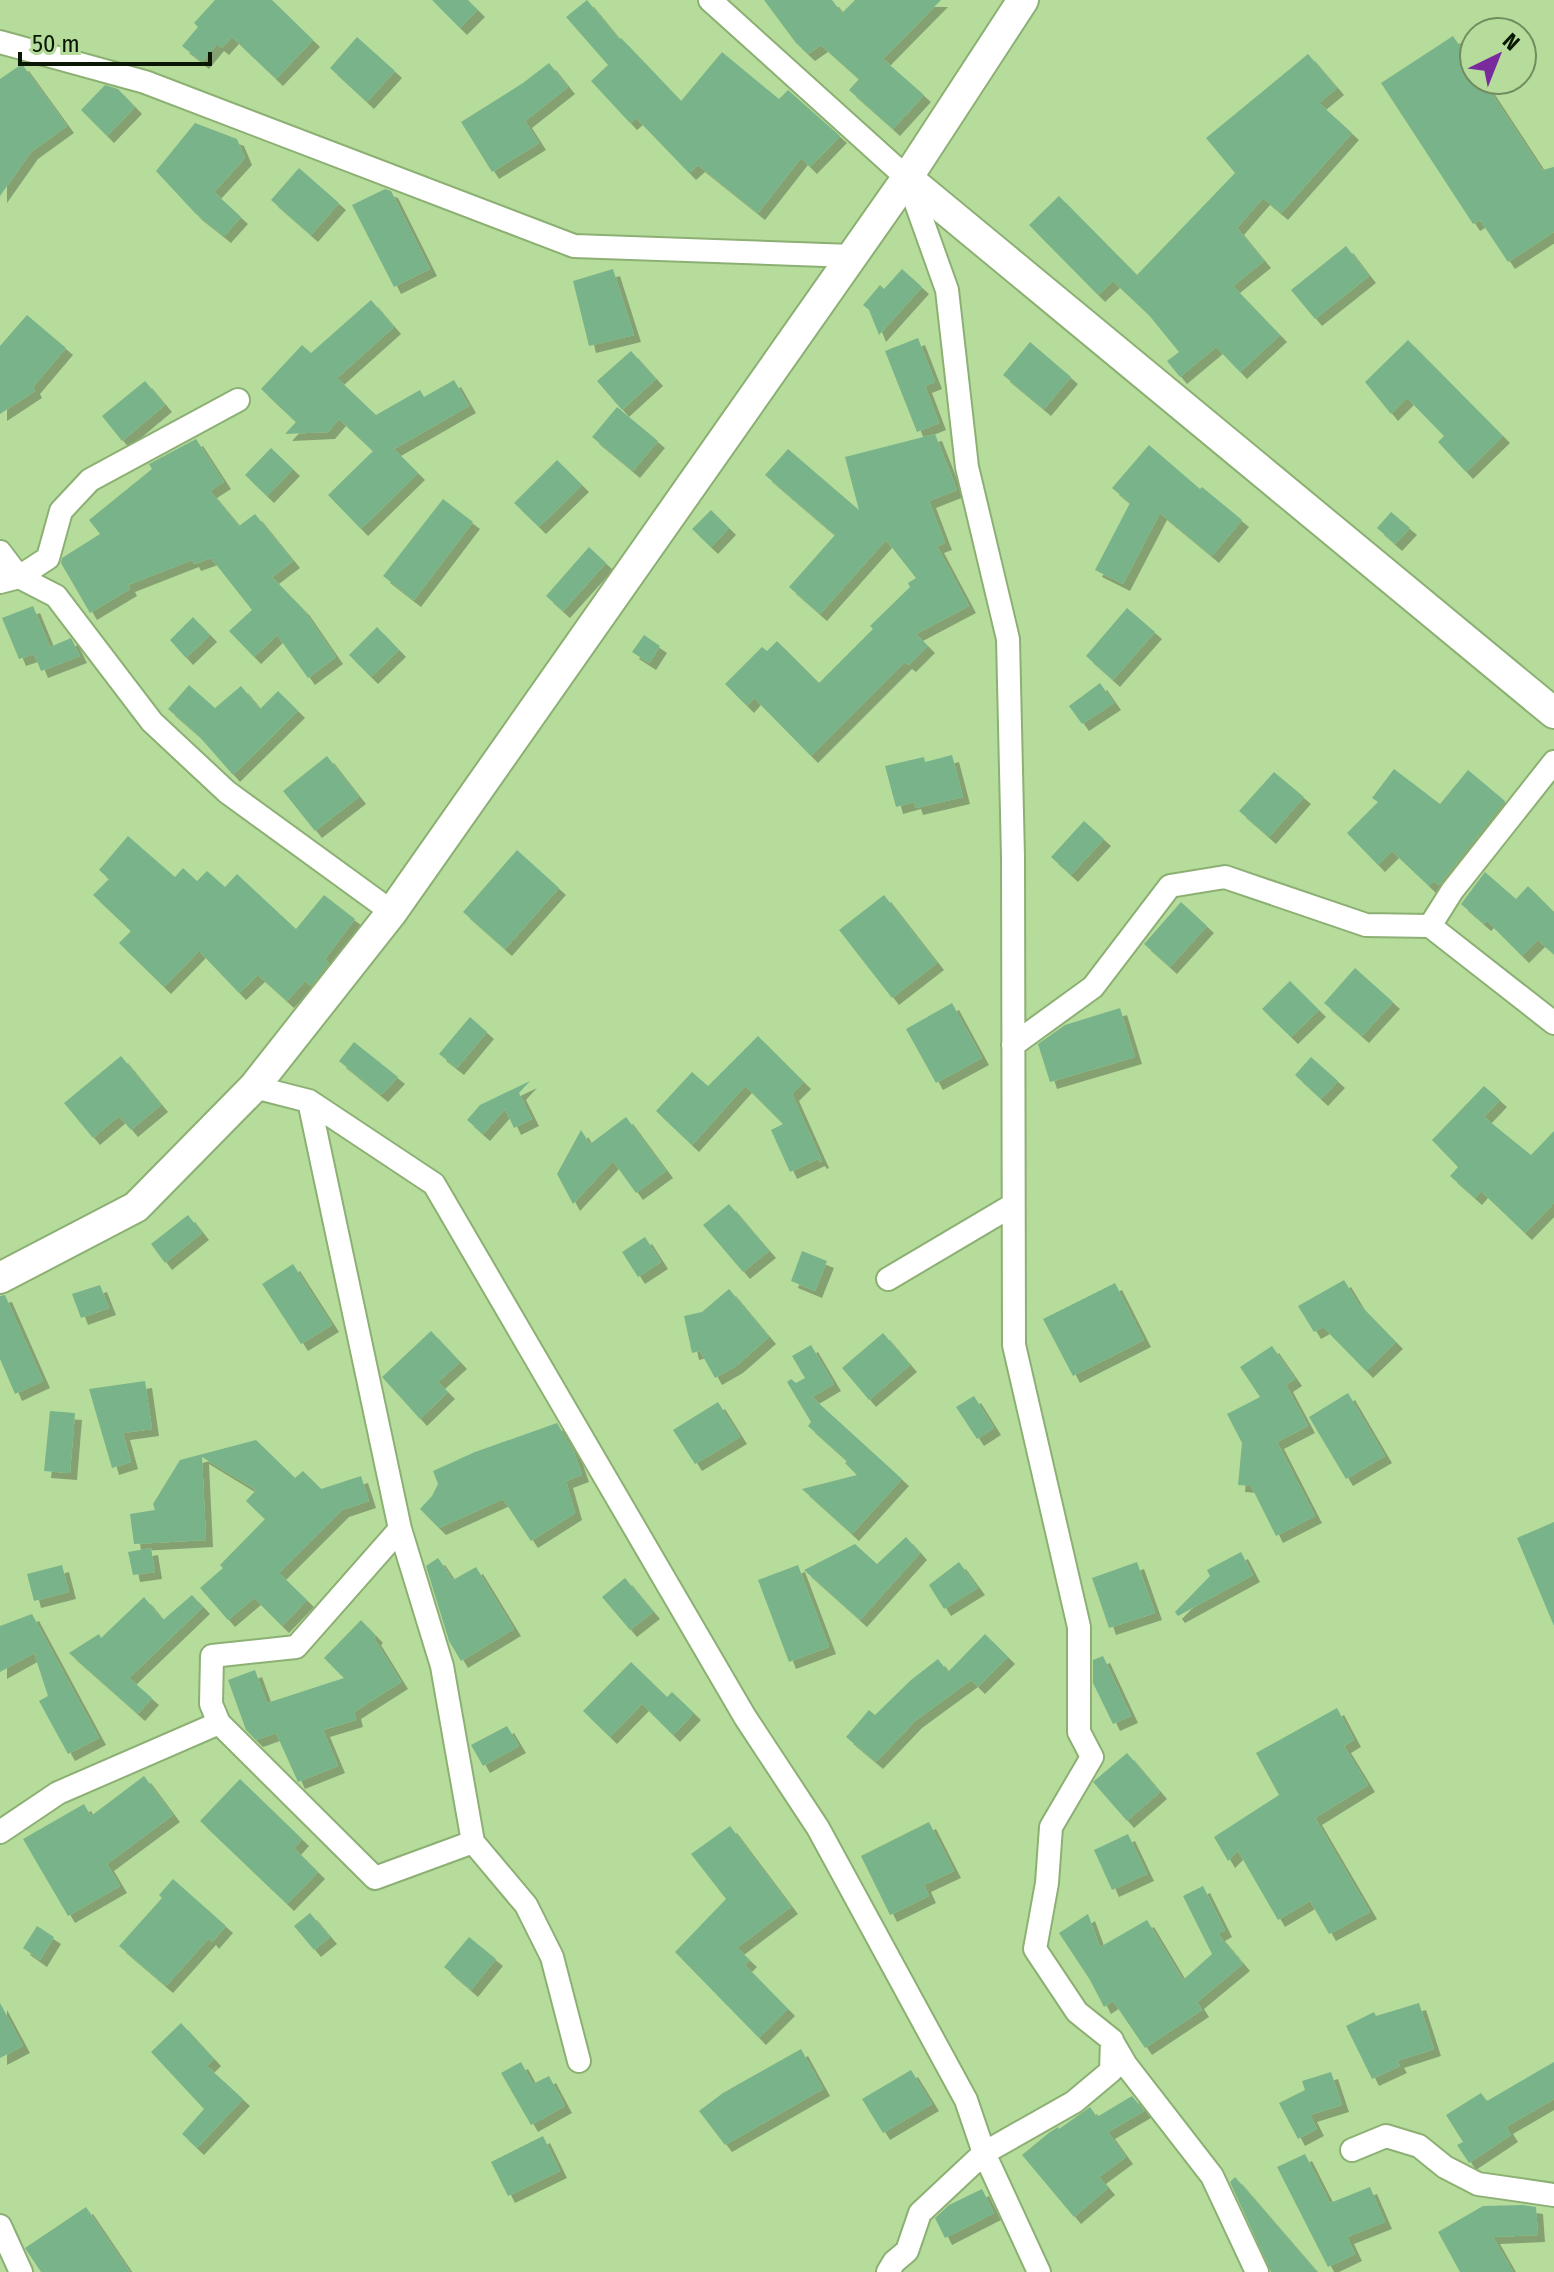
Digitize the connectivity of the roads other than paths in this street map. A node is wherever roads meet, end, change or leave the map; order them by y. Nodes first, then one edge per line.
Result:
1 (710, 0) edge
2 (1023, 0) edge
3 (0, 42) edge
4 (907, 178) junction
5 (852, 256) junction
6 (238, 400) dead end
7 (0, 552) edge
8 (9, 579) edge
9 (1554, 713) edge
10 (1554, 762) edge
11 (392, 912) junction
12 (1430, 926) junction
13 (1554, 1023) edge
14 (1013, 1045) junction
15 (254, 1087) junction
16 (309, 1101) junction
17 (1013, 1205) junction
18 (0, 1278) edge
19 (888, 1279) dead end
20 (400, 1529) junction
21 (219, 1723) junction
22 (0, 1832) edge
23 (473, 1842) junction
24 (1112, 2040) junction
25 (579, 2061) dead end
26 (1352, 2150) dead end
27 (984, 2153) junction
28 (1554, 2195) edge
29 (0, 2226) edge
30 (21, 2272) edge
31 (888, 2272) edge
32 (1039, 2272) edge
33 (1257, 2272) edge

1 - 4 street
2 - 4 street
3 - 5 street
4 - 5 street
4 - 9 street
4 - 14 street
5 - 11 street
6 - 8 street
7 - 8 street
8 - 11 street
10 - 12 street
11 - 15 street
12 - 13 street
12 - 14 street
14 - 17 street
15 - 16 street
15 - 18 street
16 - 20 street
16 - 27 street
17 - 19 street
17 - 24 street
20 - 21 street
20 - 23 street
21 - 22 street
21 - 23 street
23 - 25 street
24 - 27 street
24 - 33 street
26 - 28 street
27 - 31 street
27 - 32 street
29 - 30 street

